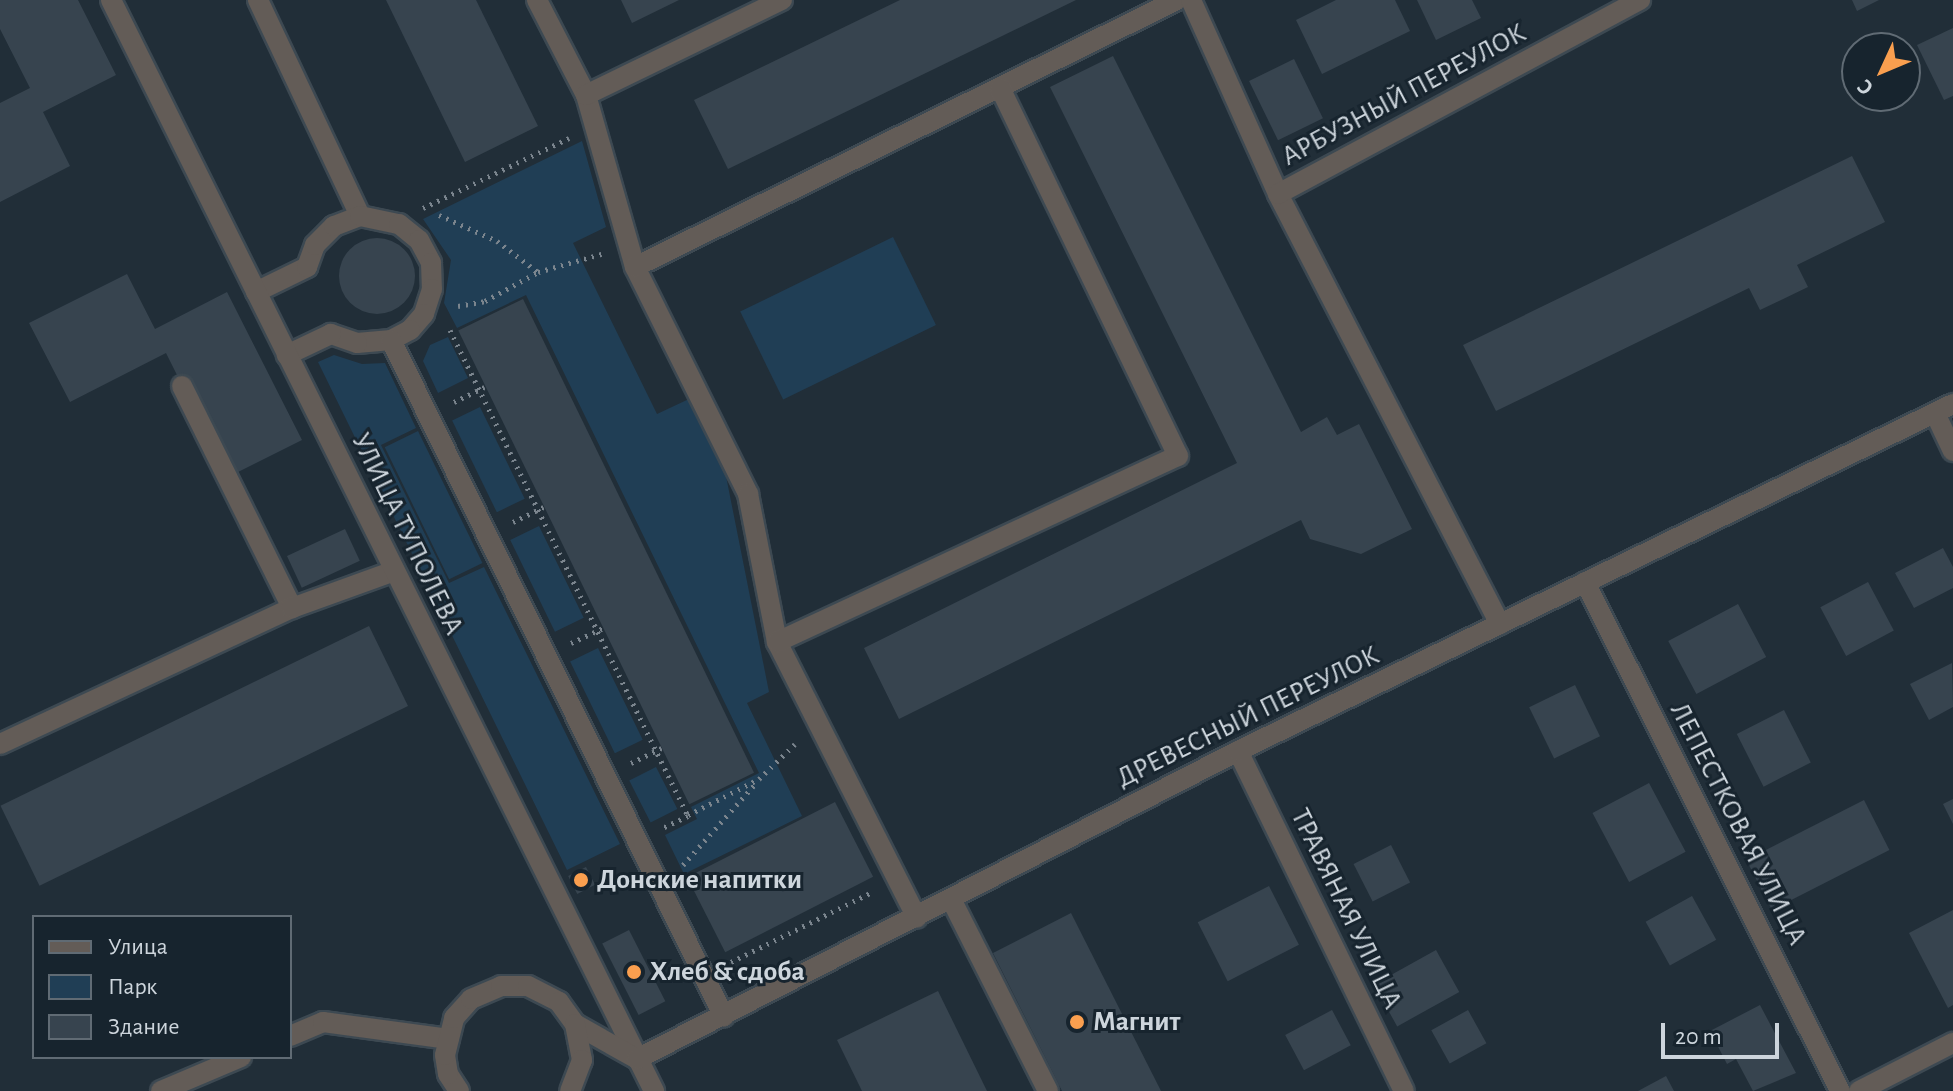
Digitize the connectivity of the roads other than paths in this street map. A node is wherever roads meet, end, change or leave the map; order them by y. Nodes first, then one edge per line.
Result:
1 (111, 0) edge
2 (258, 0) edge
3 (537, 0) edge
4 (1177, 0) edge
5 (1191, 0) edge
6 (777, 1) edge
7 (1629, 3) edge
8 (1000, 88) junction
9 (586, 95) junction
10 (1278, 194) junction
11 (360, 216) junction
12 (635, 267) junction
13 (256, 292) junction
14 (391, 340) junction
15 (287, 355) junction
16 (182, 386) dead end
17 (1944, 409) edge
18 (1953, 451) edge
19 (394, 571) junction
20 (1585, 582) junction
21 (292, 608) junction
22 (1500, 624) junction
23 (777, 642) junction
24 (0, 744) edge
25 (1238, 751) junction
26 (951, 899) junction
27 (917, 918) junction
28 (724, 1017) junction
29 (575, 1024) junction
30 (292, 1035) edge
31 (449, 1039) junction
32 (1953, 1043) edge
33 (236, 1059) edge
34 (637, 1059) junction
35 (161, 1091) edge
36 (459, 1091) edge
37 (570, 1091) edge
38 (654, 1091) edge
39 (1048, 1091) edge
40 (1404, 1091) edge
41 (1840, 1091) edge
42 (1859, 1091) edge

1 - 13 street, УЛИЦА ТУПОЛЕВА
2 - 11 street
3 - 9 street
4 - 8 street
5 - 10 street
6 - 9 street
7 - 10 street, АРБУЗНЫЙ ПЕРЕУЛОК
8 - 12 street
8 - 23 street
9 - 12 street
10 - 22 street
11 - 13 street
11 - 14 street
12 - 23 street
13 - 15 street, УЛИЦА ТУПОЛЕВА
14 - 15 street
14 - 28 street
15 - 19 street, УЛИЦА ТУПОЛЕВА
16 - 21 street
17 - 18 street
17 - 20 street, ДРЕВЕСНЫЙ ПЕРЕУЛОК
19 - 21 street
19 - 34 street, УЛИЦА ТУПОЛЕВА
20 - 22 street, ДРЕВЕСНЫЙ ПЕРЕУЛОК
20 - 41 street, ЛЕПЕСТКОВАЯ УЛИЦА
21 - 24 street
22 - 25 street, ДРЕВЕСНЫЙ ПЕРЕУЛОК
23 - 27 street
25 - 26 street, ДРЕВЕСНЫЙ ПЕРЕУЛОК
25 - 40 street, ТРАВЯНАЯ УЛИЦА
26 - 27 street, ДРЕВЕСНЫЙ ПЕРЕУЛОК
26 - 39 street
27 - 28 street, ДРЕВЕСНЫЙ ПЕРЕУЛОК
28 - 34 street, ДРЕВЕСНЫЙ ПЕРЕУЛОК
29 - 31 street
29 - 34 street
29 - 37 street
30 - 31 street
31 - 36 street
32 - 42 street
33 - 35 street
34 - 38 street, УЛИЦА ТУПОЛЕВА

